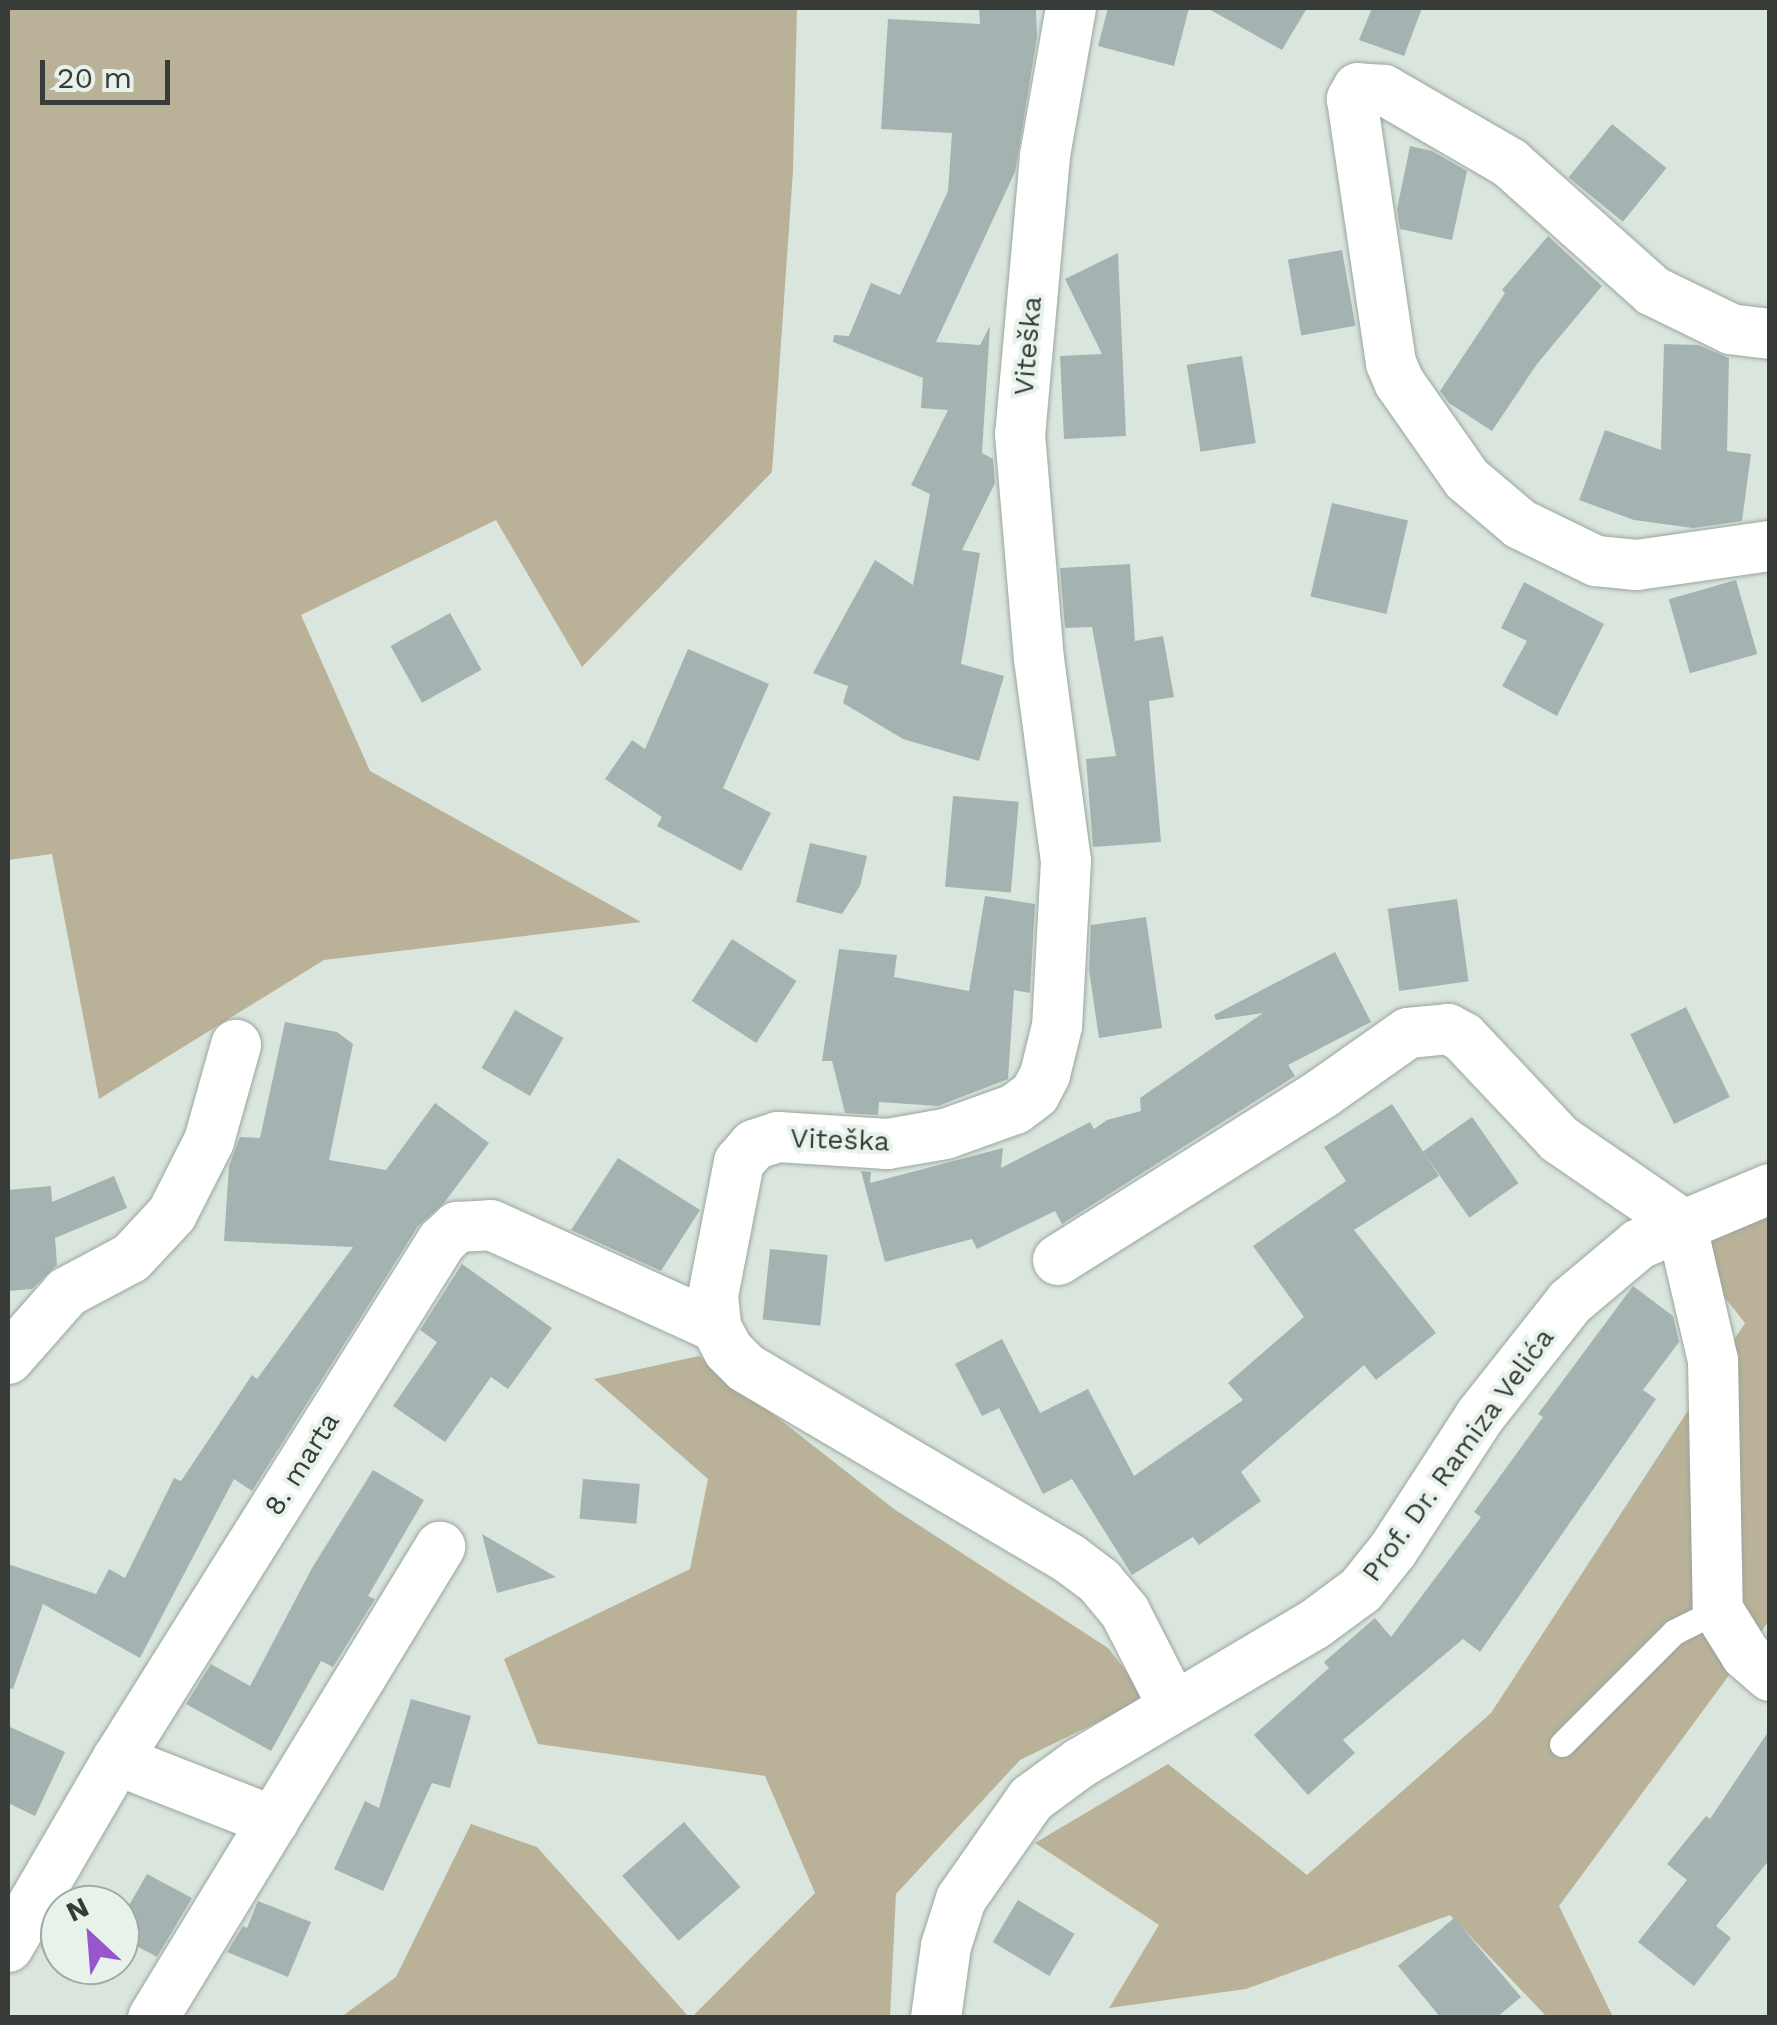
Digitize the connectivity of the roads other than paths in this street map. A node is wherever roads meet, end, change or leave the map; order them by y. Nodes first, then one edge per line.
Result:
1 (1070, 8) edge
2 (1770, 334) edge
3 (1770, 546) edge
4 (236, 1045) dead end
5 (1770, 1189) edge
6 (1682, 1223) junction
7 (1058, 1260) dead end
8 (716, 1327) junction
9 (8, 1359) edge
10 (440, 1547) dead end
11 (1718, 1610) junction
12 (1770, 1676) edge
13 (1173, 1706) junction
14 (1562, 1744) dead end
15 (117, 1760) junction
16 (273, 1821) junction
17 (8, 1948) edge
18 (153, 2018) edge
19 (936, 2018) edge

1 - 8 street, Viteška
2 - 3 street
4 - 9 street
5 - 6 street, Prof. Dr. Ramiza Velića
6 - 7 street
6 - 11 street
6 - 13 street, Prof. Dr. Ramiza Velića
8 - 13 street
8 - 15 street, 8. marta
10 - 16 street
11 - 12 street
11 - 14 lane
13 - 19 street
15 - 16 street
15 - 17 street, 8. marta
16 - 18 street

